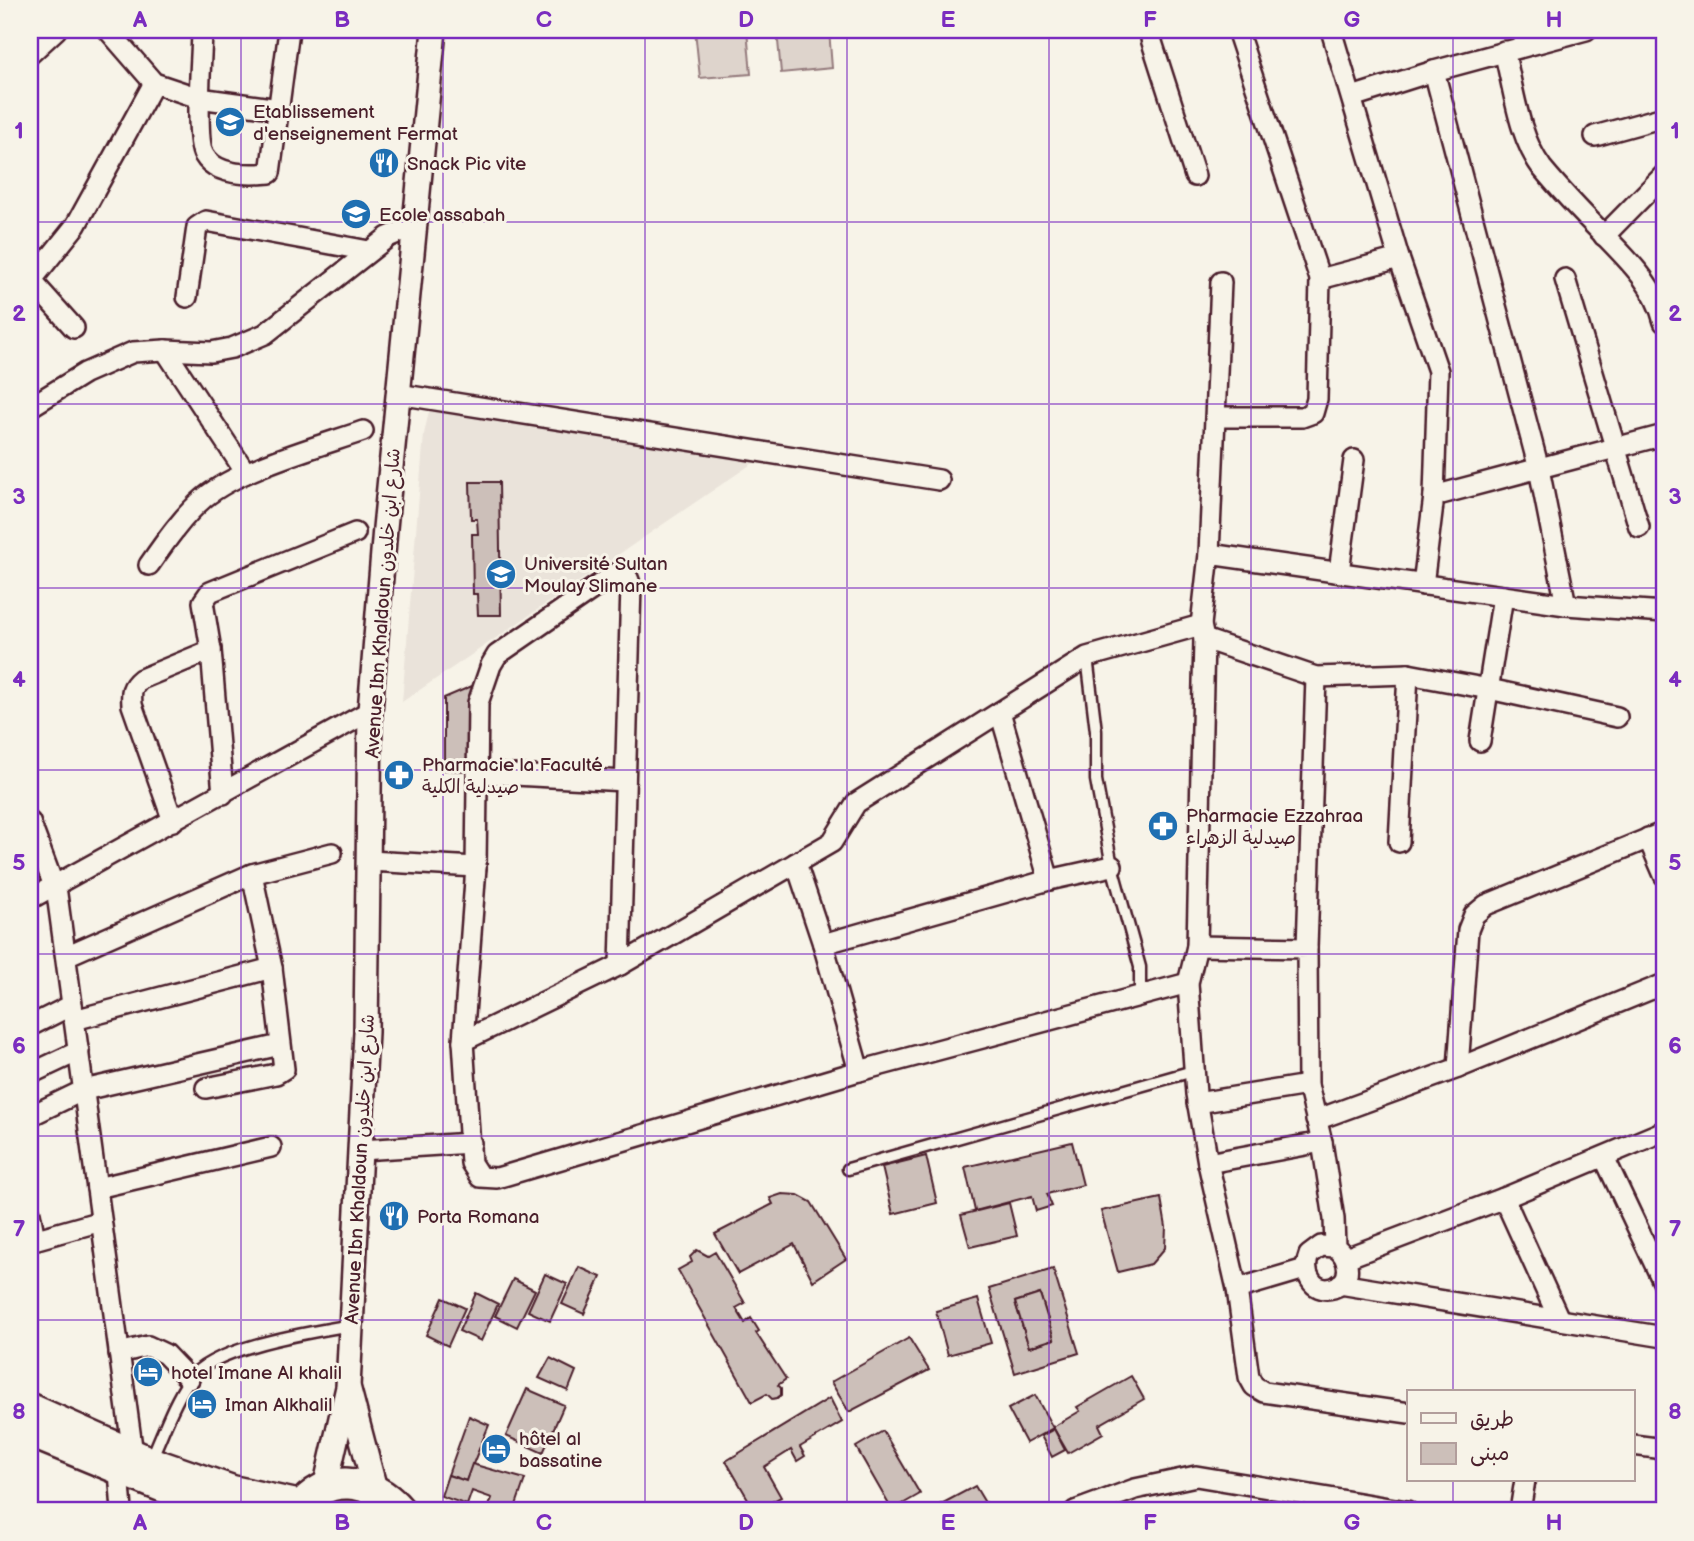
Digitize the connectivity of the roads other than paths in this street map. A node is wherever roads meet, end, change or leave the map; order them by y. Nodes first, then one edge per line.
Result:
1 (56, 30) edge
2 (108, 30) edge
3 (202, 30) edge
4 (289, 30) edge
5 (434, 30) edge
6 (1156, 30) edge
7 (1237, 30) edge
8 (1331, 30) edge
9 (1586, 30) edge
10 (1504, 51) junction
11 (30, 54) edge
12 (1434, 71) junction
13 (153, 83) junction
14 (1353, 97) junction
15 (199, 98) junction
16 (279, 109) junction
17 (1664, 117) edge
18 (1595, 136) dead end
19 (1664, 175) edge
20 (1195, 176) dead end
21 (416, 225) junction
22 (1604, 236) junction
23 (369, 251) junction
24 (1399, 258) junction
25 (1320, 279) junction
26 (1565, 279) dead end
27 (31, 280) edge
28 (1221, 282) dead end
29 (187, 297) dead end
30 (1664, 322) edge
31 (74, 328) dead end
32 (165, 350) junction
33 (30, 389) edge
34 (59, 389) junction
35 (398, 394) junction
36 (30, 407) edge
37 (1216, 417) junction
38 (363, 431) dead end
39 (1664, 435) edge
40 (1615, 447) junction
41 (1354, 460) dead end
42 (1539, 469) junction
43 (246, 473) junction
44 (939, 480) dead end
45 (1434, 496) junction
46 (1639, 527) dead end
47 (355, 533) dead end
48 (1209, 554) junction
49 (149, 565) dead end
50 (1339, 572) junction
51 (1423, 585) junction
52 (1503, 596) junction
53 (1566, 605) junction
54 (1664, 612) edge
55 (1203, 632) junction
56 (211, 650) junction
57 (1087, 657) junction
58 (1408, 674) junction
59 (1316, 677) junction
60 (1489, 689) junction
61 (370, 711) junction
62 (1000, 712) junction
63 (1617, 717) dead end
64 (1480, 741) dead end
65 (477, 773) junction
66 (625, 781) junction
67 (223, 794) junction
68 (173, 821) junction
69 (30, 822) edge
70 (1656, 835) edge
71 (1399, 842) dead end
72 (332, 853) dead end
73 (369, 862) junction
74 (796, 863) junction
75 (1112, 866) junction
76 (476, 867) junction
77 (252, 874) junction
78 (1664, 875) edge
79 (1049, 880) junction
80 (55, 885) junction
81 (30, 899) edge
82 (823, 944) junction
83 (1197, 946) junction
84 (1307, 948) junction
85 (66, 956) junction
86 (620, 965) junction
87 (272, 968) junction
88 (1188, 983) junction
89 (1664, 984) edge
90 (1140, 997) junction
91 (73, 1012) junction
92 (30, 1026) edge
93 (463, 1041) junction
94 (280, 1045) junction
95 (79, 1051) junction
96 (1458, 1068) junction
97 (859, 1071) junction
98 (1193, 1071) junction
99 (30, 1074) edge
100 (1308, 1086) junction
101 (206, 1088) dead end
102 (84, 1090) junction
103 (1197, 1103) junction
104 (30, 1116) edge
105 (1316, 1120) junction
106 (1664, 1131) edge
107 (1322, 1142) junction
108 (471, 1143) junction
109 (271, 1147) dead end
110 (361, 1150) junction
111 (1604, 1157) junction
112 (1208, 1163) junction
113 (848, 1169) dead end
114 (97, 1188) junction
115 (1504, 1198) junction
116 (30, 1213) edge
117 (101, 1221) junction
118 (33, 1240) edge
119 (1341, 1252) junction
120 (1306, 1269) junction
121 (1662, 1274) edge
122 (1340, 1284) junction
123 (1237, 1289) junction
124 (1559, 1319) junction
125 (351, 1325) junction
126 (1664, 1337) edge
127 (119, 1353) junction
128 (190, 1379) junction
129 (348, 1387) junction
130 (30, 1409) edge
131 (1407, 1413) edge
132 (30, 1432) edge
133 (1634, 1445) edge
134 (1664, 1449) edge
135 (134, 1463) junction
136 (1525, 1482) edge
137 (325, 1488) junction
138 (374, 1489) junction
139 (1363, 1508) edge
140 (300, 1509) edge
141 (122, 1511) edge
142 (222, 1511) edge
143 (400, 1511) edge
144 (1075, 1511) edge
145 (1407, 1511) edge
146 (1520, 1511) edge

1 - 11 street
2 - 13 street
3 - 15 street
4 - 16 street
5 - 21 street, Avenue Ibn Khaldoun شارع ابن خلدون
6 - 20 street
7 - 25 street
8 - 14 street
9 - 10 street
10 - 12 street
10 - 22 street
12 - 14 street
12 - 42 street
13 - 15 street
13 - 27 street
14 - 24 street
15 - 16 street
15 - 16 street
17 - 18 street
19 - 22 street
21 - 23 street
21 - 35 street, Avenue Ibn Khaldoun شارع ابن خلدون
22 - 30 street
23 - 29 street
23 - 32 street
24 - 25 street
24 - 45 street
25 - 37 street
26 - 40 street
27 - 31 street
28 - 37 street
32 - 34 street
32 - 43 street
33 - 34 street
34 - 36 street
35 - 44 street
35 - 61 street, Avenue Ibn Khaldoun شارع ابن خلدون
37 - 48 street
38 - 43 street
39 - 40 street
40 - 42 street
40 - 46 street
41 - 50 street
42 - 45 street
42 - 53 street
43 - 49 street
45 - 51 street
47 - 56 street
48 - 50 street
48 - 55 street
50 - 51 street
51 - 52 street
52 - 53 street
52 - 60 street
53 - 54 street
55 - 57 street
55 - 59 street
55 - 83 street
56 - 67 street
56 - 68 street
57 - 62 street
57 - 75 lane
58 - 59 street
58 - 60 street
58 - 71 street
59 - 84 street
60 - 63 street
60 - 64 street
61 - 67 street
61 - 73 street, Avenue Ibn Khaldoun شارع ابن خلدون
62 - 74 street
62 - 79 street
65 - 66 street
65 - 66 street
65 - 76 street
66 - 86 street
67 - 68 street
68 - 80 street
69 - 80 street
70 - 78 street
70 - 96 street
72 - 77 street
73 - 76 street
73 - 110 street, Avenue Ibn Khaldoun شارع ابن خلدون
74 - 82 street
74 - 86 street
75 - 79 street
75 - 90 lane
76 - 93 street
77 - 85 street
77 - 87 street
79 - 82 street
80 - 81 street
80 - 85 street
82 - 97 street
83 - 84 street
83 - 88 street
84 - 100 street
85 - 91 street
86 - 93 street
87 - 91 street
87 - 94 street
88 - 90 street
88 - 98 street
89 - 96 street
90 - 97 street
91 - 92 street
91 - 95 street
93 - 108 street
94 - 101 street
94 - 102 street
95 - 99 street
95 - 102 street
96 - 105 street
97 - 108 street
98 - 103 street
98 - 113 lane
100 - 103 street
100 - 105 street
102 - 104 street
102 - 114 street
103 - 112 street
105 - 107 street
106 - 111 street
107 - 112 street
107 - 119 street
108 - 110 street
109 - 114 street
110 - 125 street, Avenue Ibn Khaldoun شارع ابن خلدون
111 - 115 street
111 - 121 street
112 - 123 street
114 - 117 street
115 - 119 street
115 - 124 street
116 - 118 street
117 - 118 street
117 - 127 street
119 - 120 street
119 - 122 street
120 - 122 street
120 - 123 street
122 - 124 street
123 - 131 street
124 - 126 street
125 - 128 lane
125 - 129 street, Avenue Ibn Khaldoun شارع ابن خلدون
127 - 128 street
127 - 135 street
128 - 135 lane
129 - 137 street
129 - 138 street
130 - 135 main road
132 - 135 main road
133 - 134 street
135 - 140 main road
135 - 141 street
135 - 142 main road
136 - 146 street
137 - 138 main road
137 - 140 main road
138 - 143 main road
139 - 144 street
139 - 145 street

